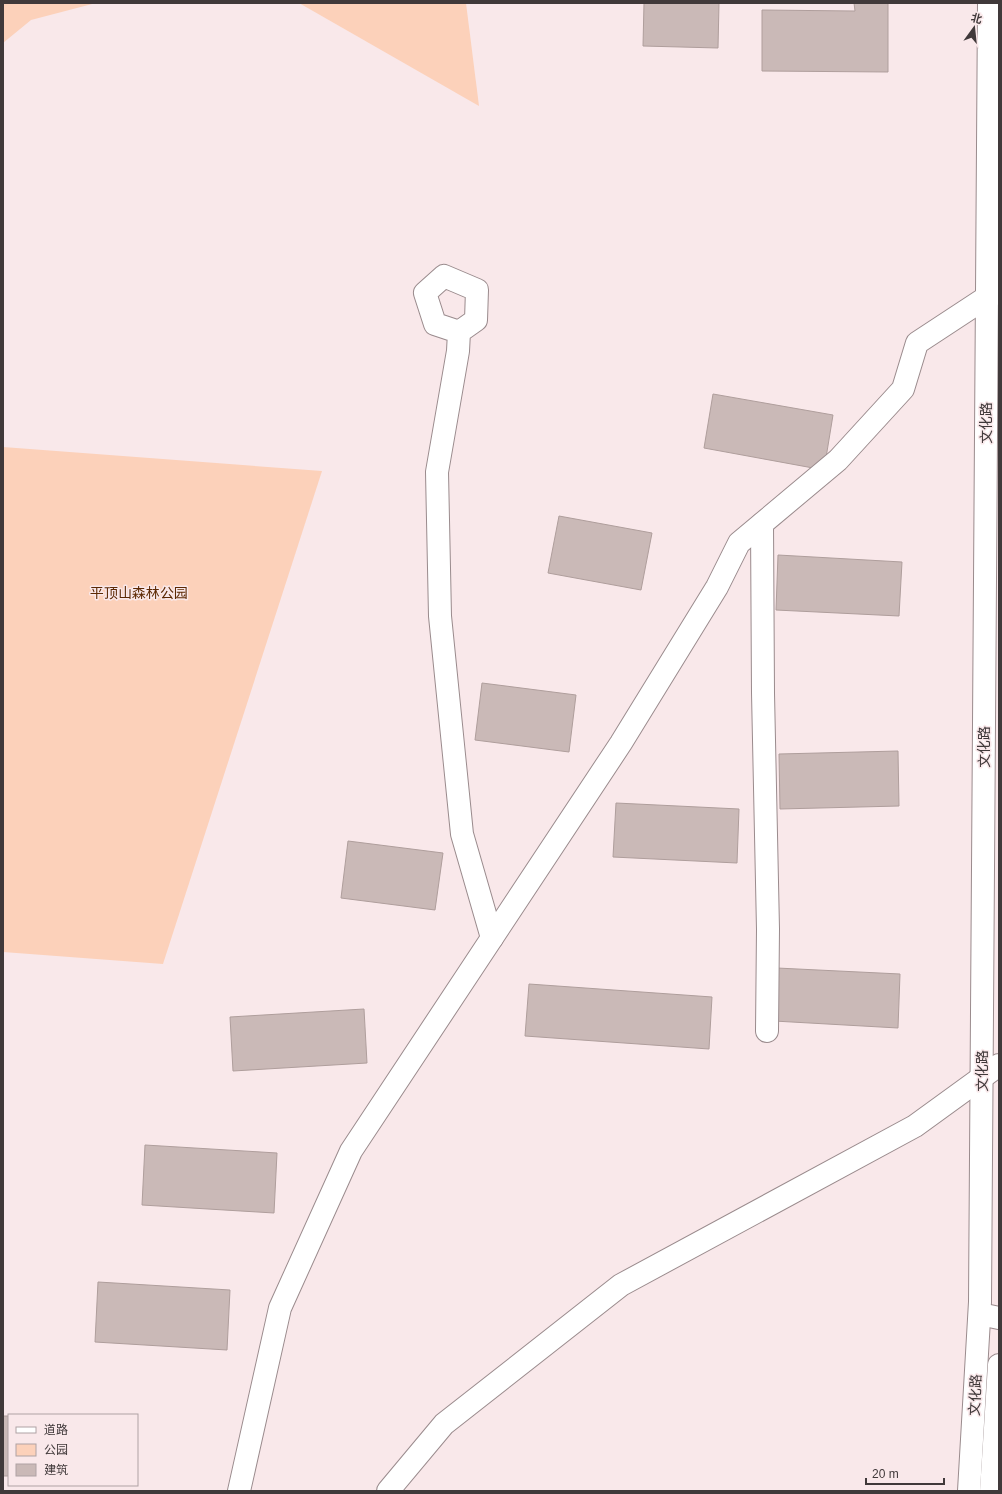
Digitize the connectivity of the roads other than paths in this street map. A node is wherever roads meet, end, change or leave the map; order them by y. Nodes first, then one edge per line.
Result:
1 (989, 3) edge
2 (993, 294) edge
3 (459, 332) dead end
4 (762, 524) junction
5 (492, 938) junction
6 (767, 1031) dead end
7 (999, 1064) edge
8 (982, 1078) junction
9 (989, 1316) edge
10 (999, 1365) edge
11 (239, 1491) edge
12 (388, 1491) edge
13 (969, 1491) edge
14 (991, 1491) edge

1 - 2 street, 文化路
2 - 4 street
2 - 8 street, 文化路
3 - 5 street
4 - 5 street
4 - 6 street
5 - 11 street
7 - 8 street
8 - 9 street, 文化路
8 - 12 street
9 - 13 street, 文化路
10 - 14 street, 文化路

